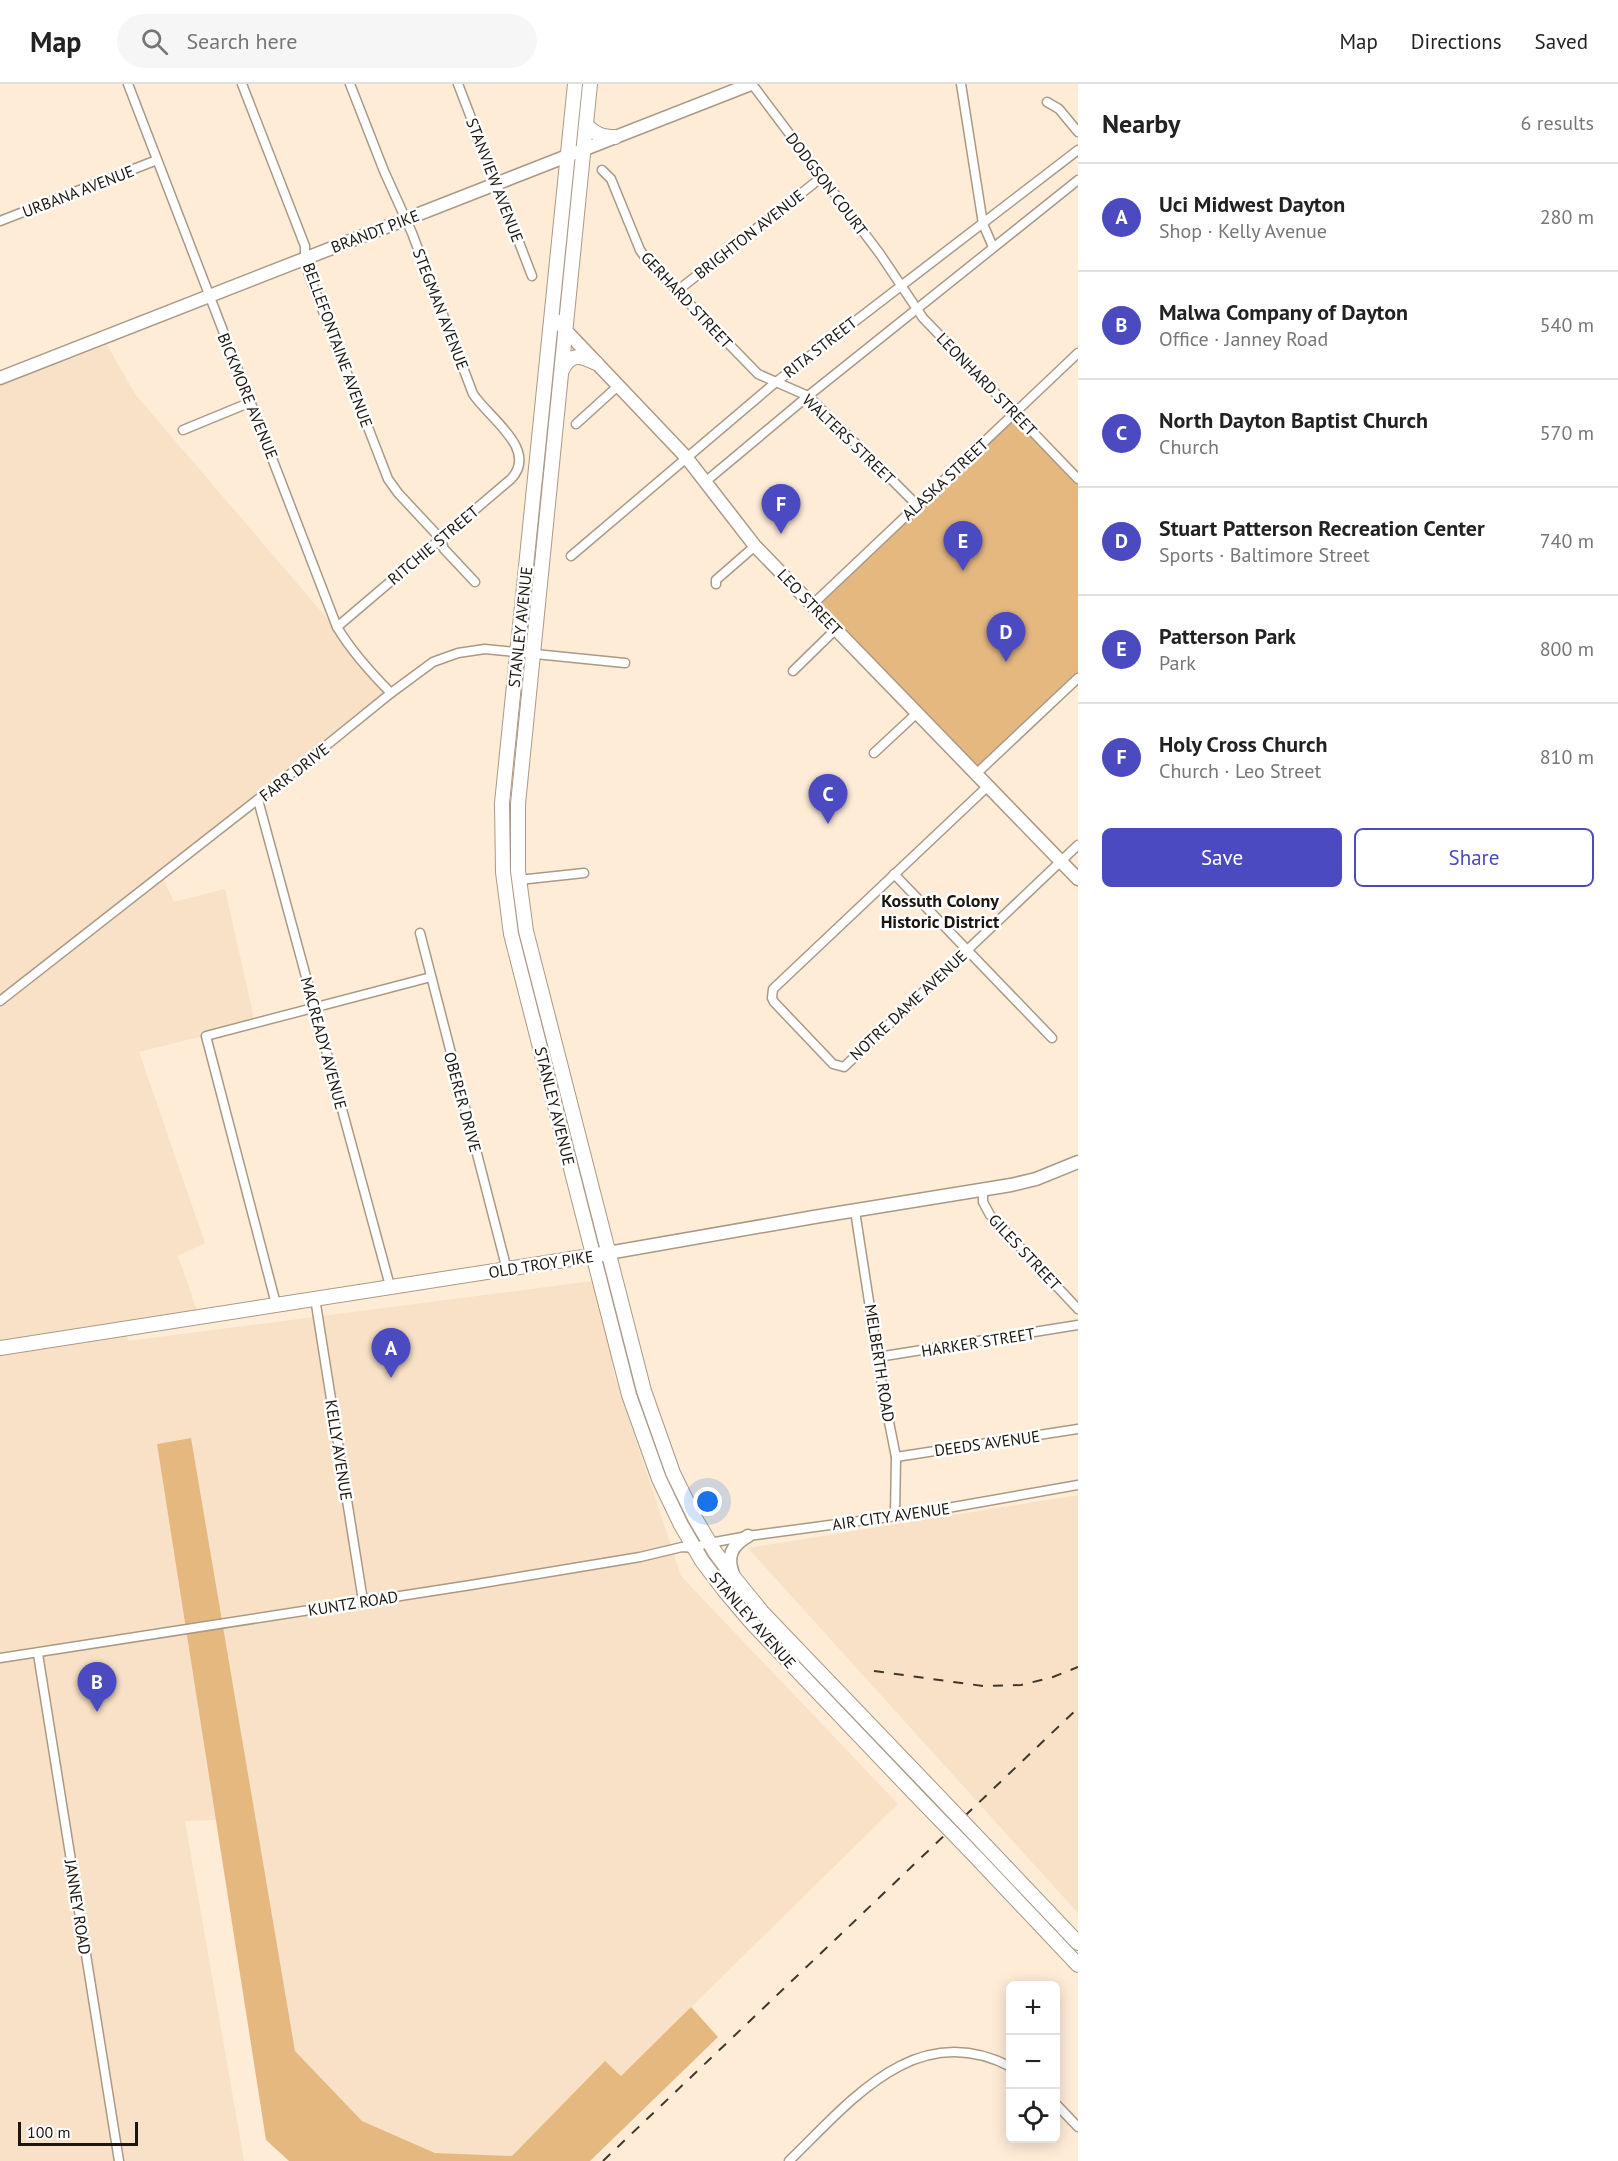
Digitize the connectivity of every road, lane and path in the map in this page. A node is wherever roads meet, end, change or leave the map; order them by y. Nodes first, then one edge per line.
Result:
1 (128, 84) edge
2 (242, 84) edge
3 (350, 84) edge
4 (458, 84) edge
5 (575, 84) edge
6 (590, 84) edge
7 (752, 84) edge
8 (961, 84) edge
9 (1047, 102) dead end
10 (585, 125) junction
11 (1078, 132) edge
12 (615, 137) junction
13 (1078, 150) edge
14 (583, 151) junction
15 (567, 157) junction
16 (157, 160) junction
17 (602, 170) dead end
18 (822, 177) junction
19 (1078, 180) edge
20 (497, 184) junction
21 (405, 220) junction
22 (0, 221) edge
23 (983, 224) junction
24 (993, 247) junction
25 (305, 258) junction
26 (532, 276) dead end
27 (900, 285) junction
28 (677, 291) junction
29 (209, 295) junction
30 (917, 308) junction
31 (552, 316) junction
32 (566, 331) junction
33 (1078, 353) edge
34 (596, 363) junction
35 (562, 370) junction
36 (0, 378) edge
37 (776, 382) junction
38 (618, 386) junction
39 (808, 396) junction
40 (251, 402) junction
41 (1015, 413) junction
42 (576, 424) dead end
43 (183, 430) dead end
44 (686, 457) junction
45 (521, 458) joint
46 (1078, 479) edge
47 (705, 482) junction
48 (917, 505) junction
49 (440, 538) junction
50 (755, 546) junction
51 (571, 556) dead end
52 (475, 582) dead end
53 (716, 584) dead end
54 (812, 604) junction
55 (337, 627) junction
56 (836, 629) junction
57 (518, 652) junction
58 (533, 654) junction
59 (625, 663) dead end
60 (793, 671) dead end
61 (1078, 678) edge
62 (391, 693) junction
63 (917, 712) junction
64 (874, 753) dead end
65 (976, 774) junction
66 (988, 786) junction
67 (258, 800) junction
68 (1078, 845) edge
69 (1061, 861) junction
70 (584, 873) dead end
71 (894, 874) junction
72 (1078, 879) edge
73 (519, 880) junction
74 (420, 933) dead end
75 (967, 950) junction
76 (431, 977) junction
77 (0, 1001) edge
78 (315, 1007) junction
79 (1052, 1038) dead end
80 (1078, 1162) edge
81 (983, 1190) junction
82 (855, 1211) junction
83 (608, 1253) junction
84 (594, 1256) junction
85 (507, 1270) junction
86 (390, 1286) junction
87 (315, 1298) junction
88 (276, 1304) junction
89 (1078, 1309) edge
90 (1078, 1325) edge
91 (0, 1348) edge
92 (878, 1357) junction
93 (1078, 1429) edge
94 (896, 1457) junction
95 (1078, 1485) edge
96 (896, 1516) junction
97 (748, 1536) junction
98 (703, 1545) junction
99 (736, 1580) junction
100 (363, 1601) junction
101 (38, 1654) junction
102 (0, 1658) edge
103 (1078, 1943) edge
104 (1078, 1965) edge
105 (1006, 2065) edge
106 (1060, 2107) edge
107 (1078, 2127) edge
108 (119, 2161) edge
109 (789, 2161) edge

1 - 16 street, BICKMORE AVENUE
2 - 25 street, BELLEFONTAINE AVENUE
3 - 21 street, STEGMAN AVENUE
4 - 20 street, STANVIEW AVENUE
5 - 15 main road, STANLEY AVENUE
6 - 10 main road, STANLEY AVENUE
7 - 12 main road, BRANDT PIKE
7 - 18 street, DODGSON COURT
8 - 23 street
9 - 11 street
10 - 12 main road
10 - 14 main road, STANLEY AVENUE
12 - 14 main road, BRANDT PIKE
13 - 23 street, RITA STREET
14 - 15 main road, BRANDT PIKE
14 - 32 main road, STANLEY AVENUE
15 - 20 main road, BRANDT PIKE
15 - 31 main road, STANLEY AVENUE
16 - 22 street, URBANA AVENUE
16 - 29 street, BICKMORE AVENUE
17 - 28 street, GERHARD STREET
18 - 27 street, DODGSON COURT
18 - 28 street, BRIGHTON AVENUE
19 - 24 street, RITA STREET
20 - 21 main road, BRANDT PIKE
20 - 26 street, STANVIEW AVENUE
21 - 25 main road, BRANDT PIKE
21 - 45 street, STEGMAN AVENUE
23 - 24 street
23 - 27 street, RITA STREET
24 - 30 street, RITA STREET
25 - 29 main road, BRANDT PIKE
25 - 49 street, BELLEFONTAINE AVENUE
27 - 30 street, LEONHARD STREET
27 - 37 street, RITA STREET
28 - 37 street, GERHARD STREET
29 - 36 main road, BRANDT PIKE
29 - 40 street, BICKMORE AVENUE
30 - 39 street, RITA STREET
30 - 41 street, LEONHARD STREET
31 - 32 main road, LEO STREET
31 - 57 main road, STANLEY AVENUE
32 - 34 main road, LEO STREET
32 - 35 main road, STANLEY AVENUE
33 - 41 street, ALASKA STREET
34 - 35 main road
34 - 38 main road, LEO STREET
35 - 58 main road, STANLEY AVENUE
37 - 39 street, WALTERS STREET
37 - 44 street, RITA STREET
38 - 42 street
38 - 44 main road, LEO STREET
39 - 47 street, RITA STREET
39 - 48 street, WALTERS STREET
40 - 43 street
40 - 55 street, BICKMORE AVENUE
41 - 46 street, LEONHARD STREET
41 - 48 street, ALASKA STREET
44 - 47 main road, LEO STREET
44 - 51 street, RITA STREET
45 - 49 street, RITCHIE STREET
47 - 50 main road, LEO STREET
48 - 54 street, ALASKA STREET
49 - 52 street, BELLEFONTAINE AVENUE
49 - 55 street, RITCHIE STREET
50 - 53 street
50 - 54 main road, LEO STREET
54 - 56 main road, LEO STREET
55 - 62 street, BICKMORE AVENUE
56 - 60 street
56 - 63 main road, LEO STREET
57 - 58 street, FARR DRIVE
57 - 62 street, FARR DRIVE
57 - 84 main road, STANLEY AVENUE
58 - 59 street, FARR DRIVE
58 - 73 main road, STANLEY AVENUE
61 - 65 street
62 - 67 street, FARR DRIVE
63 - 64 street
63 - 65 main road, LEO STREET
65 - 66 main road, LEO STREET
66 - 69 main road, LEO STREET
66 - 71 street
67 - 77 street, FARR DRIVE
67 - 78 street, MACREADY AVENUE
68 - 69 street, NOTRE DAME AVENUE
69 - 72 main road, LEO STREET
69 - 75 street, NOTRE DAME AVENUE
70 - 73 street
71 - 75 street
71 - 75 street, NOTRE DAME AVENUE
73 - 83 main road, STANLEY AVENUE
74 - 76 street, OBERER DRIVE
75 - 79 street
76 - 78 street
76 - 85 street, OBERER DRIVE
78 - 86 street, MACREADY AVENUE
78 - 88 street
80 - 81 main road, OLD TROY PIKE
81 - 82 main road, OLD TROY PIKE
81 - 89 street, GILES STREET
82 - 83 main road, OLD TROY PIKE
82 - 92 street, MELBERTH ROAD
83 - 84 main road, OLD TROY PIKE
83 - 98 main road, STANLEY AVENUE
84 - 85 main road, OLD TROY PIKE
84 - 98 main road, STANLEY AVENUE
85 - 86 main road, OLD TROY PIKE
86 - 87 main road, OLD TROY PIKE
87 - 88 main road, OLD TROY PIKE
87 - 100 street, KELLY AVENUE
88 - 91 main road, OLD TROY PIKE
90 - 92 street, HARKER STREET
92 - 94 street, MELBERTH ROAD
93 - 94 street, DEEDS AVENUE
94 - 96 street, MELBERTH ROAD
95 - 96 street, AIR CITY AVENUE
96 - 97 street, AIR CITY AVENUE
97 - 98 street, AIR CITY AVENUE
97 - 99 main road
98 - 99 main road, STANLEY AVENUE
98 - 100 street, KUNTZ ROAD
98 - 104 main road, STANLEY AVENUE, bridge
99 - 103 main road, STANLEY AVENUE, bridge
100 - 101 street, KUNTZ ROAD
101 - 102 street, KUNTZ ROAD
101 - 108 street, JANNEY ROAD
105 - 109 street
106 - 107 street

